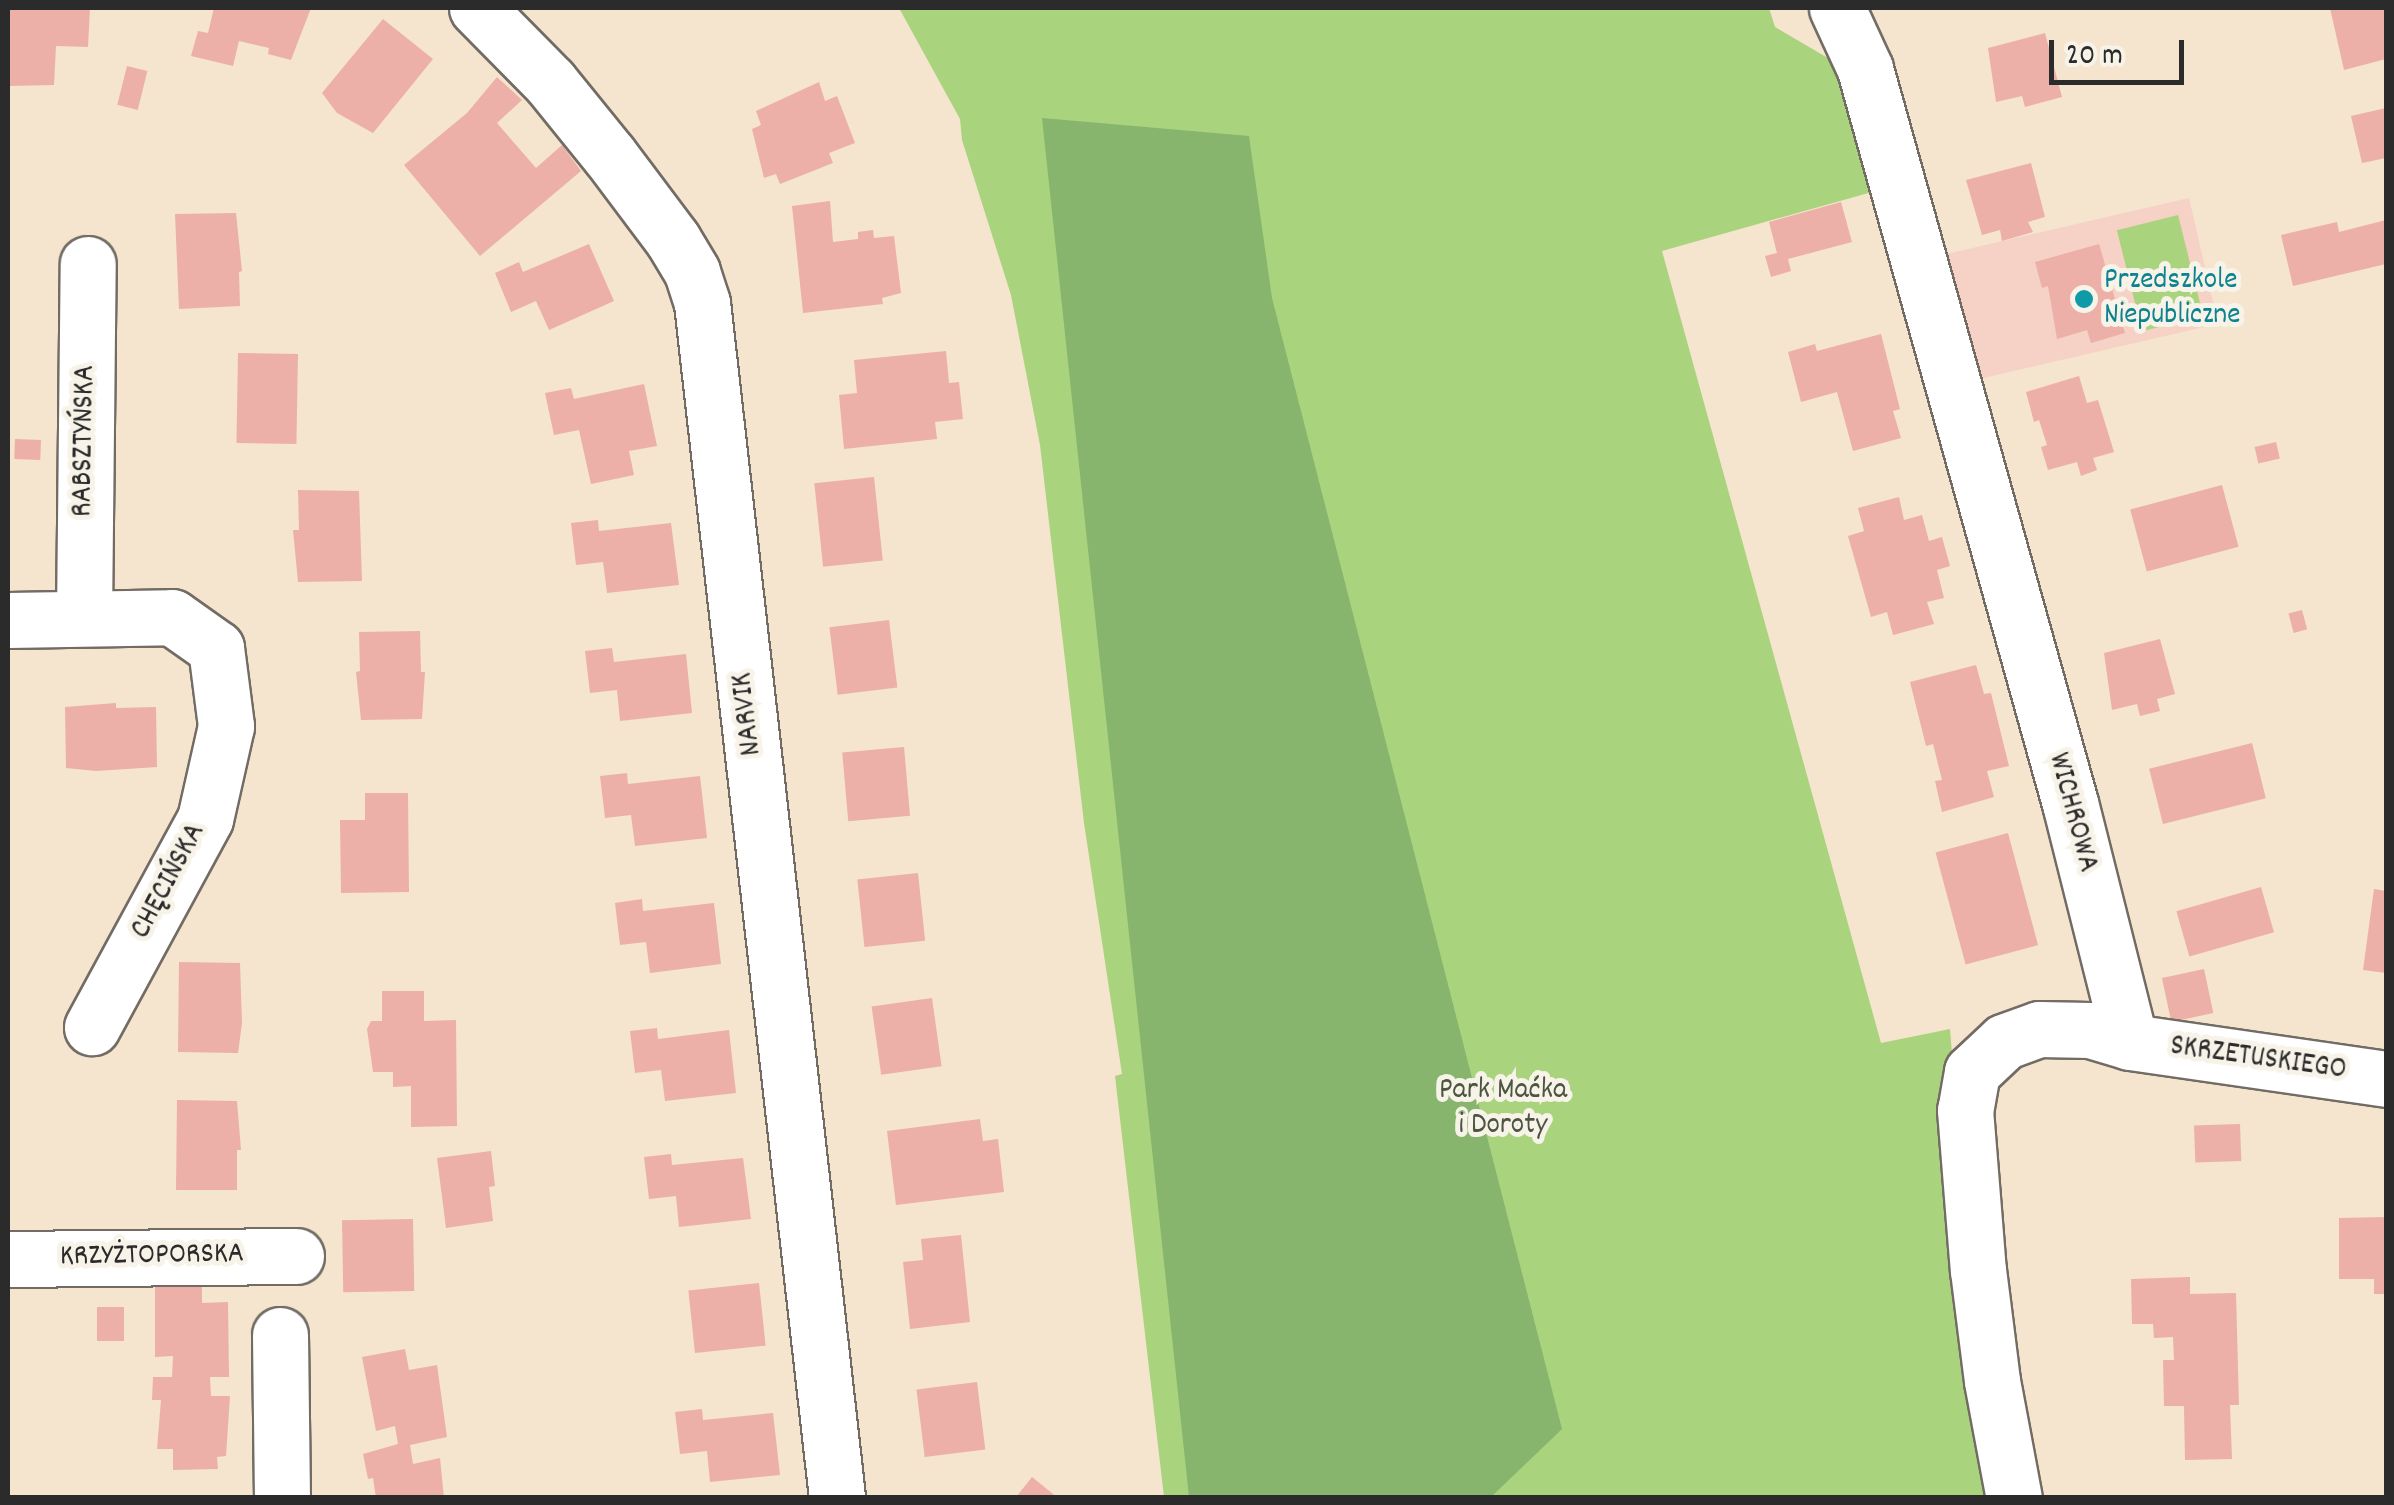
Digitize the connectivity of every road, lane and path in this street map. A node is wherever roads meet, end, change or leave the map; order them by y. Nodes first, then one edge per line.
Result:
1 (476, 8) edge
2 (1836, 8) edge
3 (88, 264) dead end
4 (84, 618) junction
5 (8, 620) edge
6 (92, 1028) dead end
7 (2130, 1042) junction
8 (2386, 1079) edge
9 (296, 1256) dead end
10 (8, 1259) edge
11 (280, 1334) dead end
12 (282, 1498) edge
13 (836, 1498) edge
14 (2014, 1498) edge

1 - 13 street, NARVIK
2 - 7 street, WICHROWA
3 - 4 street, RABSZTYŃSKA
4 - 5 street, CHĘCIŃSKA
4 - 6 street, CHĘCIŃSKA
7 - 8 street, SKRZETUSKIEGO
7 - 14 street
9 - 10 street, KRZYŻTOPORSKA
11 - 12 street

